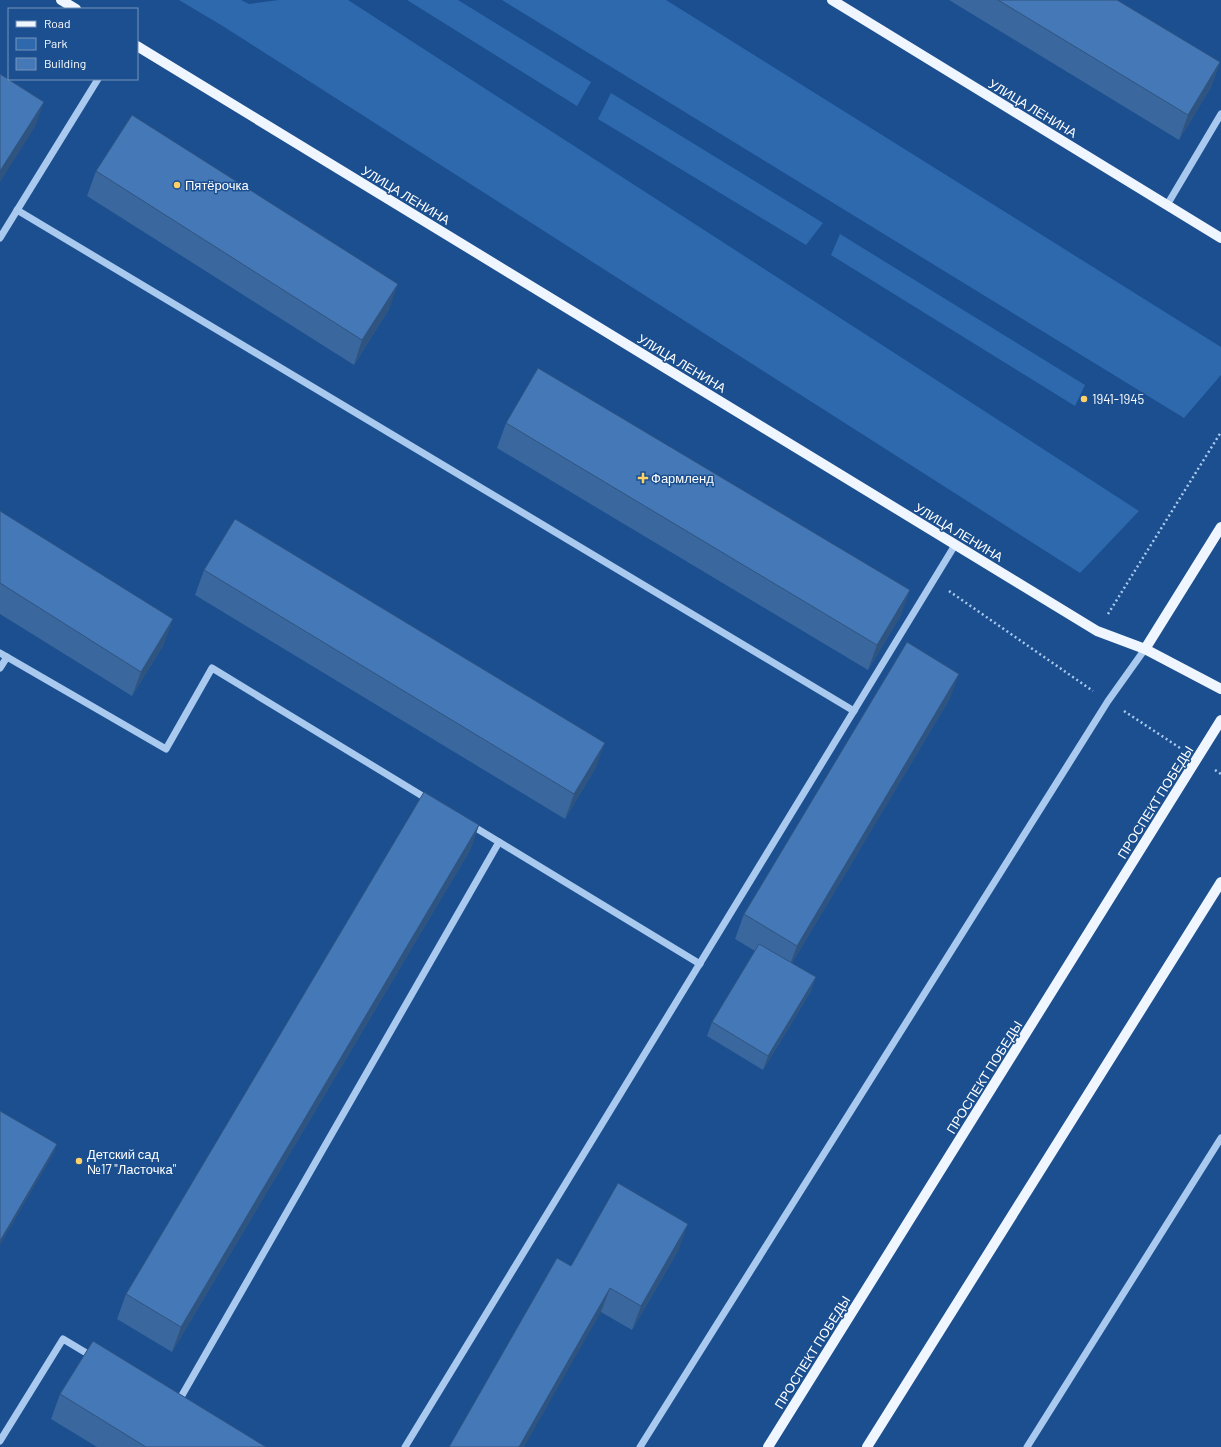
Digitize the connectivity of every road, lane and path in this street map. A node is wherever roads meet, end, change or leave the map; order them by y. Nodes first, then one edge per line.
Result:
1 (61, 0) edge
2 (832, 0) edge
3 (74, 8) edge
4 (138, 47) edge
5 (97, 80) edge
6 (1221, 114) edge
7 (1167, 205) junction
8 (17, 210) junction
9 (0, 238) edge
10 (1221, 238) edge
11 (1221, 432) edge
12 (1221, 527) edge
13 (955, 545) junction
14 (933, 581) junction
15 (1097, 631) junction
16 (1144, 649) junction
17 (0, 653) edge
18 (7, 657) junction
19 (0, 668) edge
20 (1221, 689) edge
21 (1108, 701) junction
22 (854, 711) junction
23 (1221, 720) edge
24 (1197, 759) junction
25 (1221, 774) edge
26 (439, 805) edge
27 (465, 822) edge
28 (499, 842) junction
29 (1221, 882) edge
30 (700, 964) junction
31 (1221, 1138) edge
32 (103, 1363) edge
33 (170, 1402) edge
34 (0, 1441) edge
35 (405, 1447) edge
36 (640, 1447) edge
37 (768, 1447) edge
38 (867, 1447) edge
39 (1027, 1447) edge

1 - 3 main road
2 - 7 main road, УЛИЦА ЛЕНИНА
4 - 13 main road, УЛИЦА ЛЕНИНА
5 - 8 street
6 - 7 street
7 - 10 main road, УЛИЦА ЛЕНИНА
8 - 9 street
8 - 22 street
11 - 15 path
12 - 16 main road
13 - 14 street
13 - 15 main road, УЛИЦА ЛЕНИНА
14 - 21 path
14 - 22 street
15 - 16 main road, УЛИЦА ЛЕНИНА
16 - 20 main road, УЛИЦА ЛЕНИНА
16 - 21 street
17 - 18 street
18 - 19 street
18 - 26 street
21 - 24 path
21 - 36 street
22 - 30 street
23 - 24 main road, ПРОСПЕКТ ПОБЕДЫ
24 - 25 path
24 - 37 main road, ПРОСПЕКТ ПОБЕДЫ
27 - 28 street
28 - 30 street
28 - 33 street
29 - 38 main road
30 - 35 street
31 - 39 street
32 - 34 street

